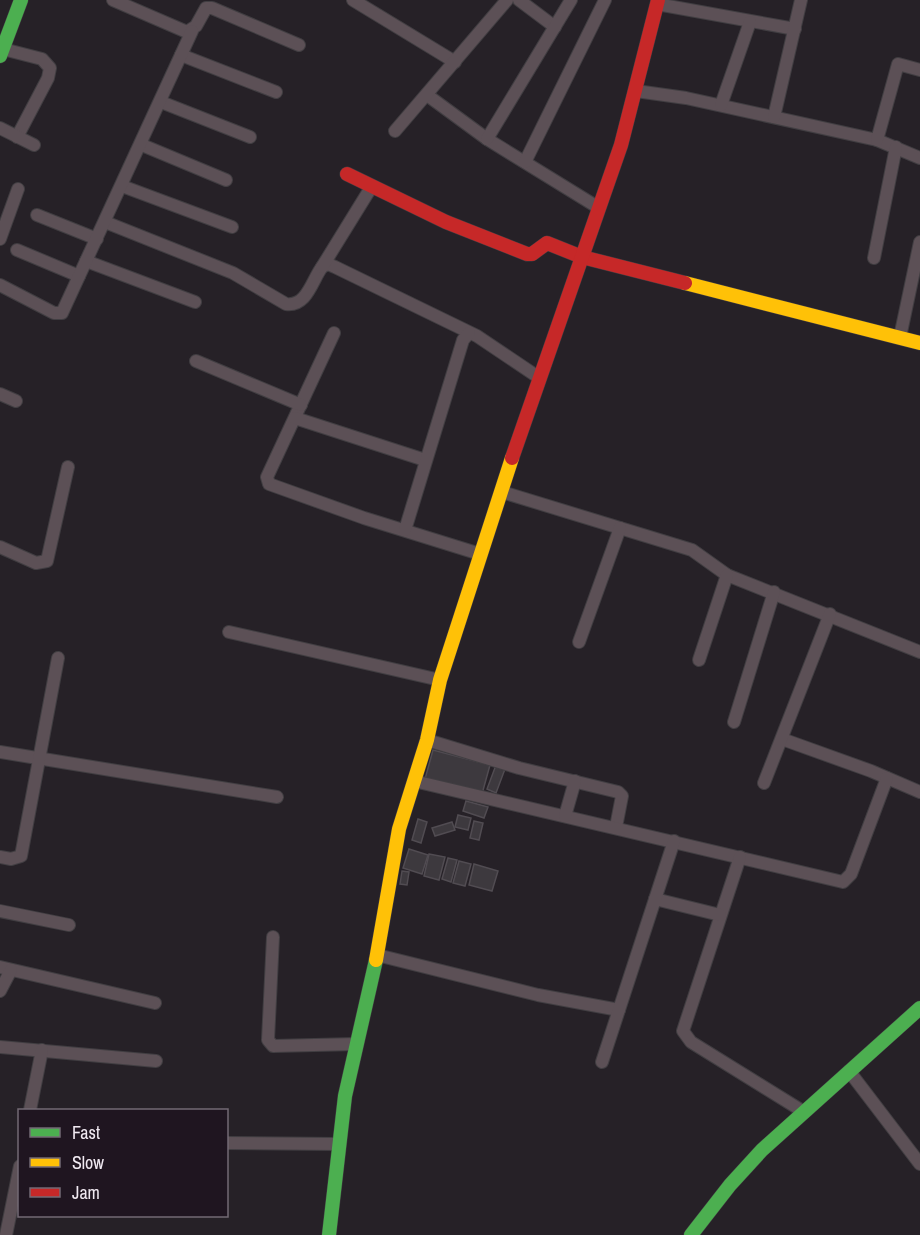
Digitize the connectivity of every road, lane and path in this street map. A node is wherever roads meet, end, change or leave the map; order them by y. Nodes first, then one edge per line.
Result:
1 (21, 0) edge
2 (113, 0) edge
3 (352, 0) edge
4 (519, 0) edge
5 (571, 0) edge
6 (604, 0) edge
7 (801, 0) edge
8 (501, 2) edge
9 (658, 2) edge
10 (750, 22) junction
11 (555, 27) junction
12 (795, 29) junction
13 (192, 31) junction
14 (299, 45) dead end
15 (2, 52) edge
16 (181, 55) junction
17 (455, 62) junction
18 (920, 70) edge
19 (636, 91) junction
20 (276, 92) dead end
21 (427, 95) junction
22 (161, 102) junction
23 (721, 105) junction
24 (774, 117) junction
25 (0, 128) edge
26 (395, 131) dead end
27 (17, 137) junction
28 (250, 137) dead end
29 (487, 139) junction
30 (876, 140) junction
31 (34, 145) dead end
32 (142, 145) junction
33 (896, 147) junction
34 (920, 158) edge
35 (525, 162) junction
36 (347, 174) dead end
37 (226, 180) dead end
38 (122, 186) junction
39 (372, 186) junction
40 (18, 189) dead end
41 (599, 208) junction
42 (37, 215) dead end
43 (105, 222) junction
44 (232, 228) dead end
45 (0, 239) edge
46 (97, 239) junction
47 (920, 242) edge
48 (17, 250) dead end
49 (582, 257) junction
50 (874, 258) dead end
51 (86, 261) junction
52 (322, 267) junction
53 (79, 276) junction
54 (0, 285) edge
55 (195, 302) dead end
56 (334, 333) dead end
57 (469, 333) junction
58 (900, 337) junction
59 (920, 343) edge
60 (196, 361) dead end
61 (538, 377) junction
62 (0, 394) edge
63 (16, 401) dead end
64 (301, 405) junction
65 (295, 418) junction
66 (425, 460) junction
67 (68, 467) dead end
68 (502, 492) junction
69 (620, 528) junction
70 (405, 530) junction
71 (0, 547) edge
72 (480, 554) junction
73 (727, 575) junction
74 (774, 591) junction
75 (830, 614) junction
76 (229, 632) dead end
77 (579, 642) dead end
78 (920, 652) edge
79 (58, 658) dead end
80 (699, 660) dead end
81 (440, 680) junction
82 (734, 722) dead end
83 (782, 739) junction
84 (426, 740) junction
85 (0, 752) edge
86 (41, 758) junction
87 (888, 778) junction
88 (575, 780) junction
89 (414, 781) junction
90 (764, 783) dead end
91 (920, 792) edge
92 (277, 797) dead end
93 (565, 816) junction
94 (616, 827) junction
95 (674, 841) junction
96 (0, 857) edge
97 (740, 857) junction
98 (655, 899) junction
99 (0, 911) edge
100 (720, 915) junction
101 (69, 925) dead end
102 (273, 937) dead end
103 (377, 955) junction
104 (5, 968) edge
105 (0, 991) edge
106 (155, 1003) dead end
107 (920, 1008) edge
108 (619, 1010) junction
109 (356, 1044) junction
110 (0, 1047) edge
111 (42, 1050) junction
112 (156, 1061) dead end
113 (602, 1062) dead end
114 (849, 1071) junction
115 (30, 1109) edge
116 (804, 1112) junction
117 (228, 1143) edge
118 (338, 1144) junction
119 (920, 1164) edge
120 (18, 1176) edge
121 (6, 1235) edge
122 (329, 1235) edge
123 (691, 1235) edge

1 - 15 street
2 - 13 street
3 - 17 street
4 - 11 street
5 - 11 street
6 - 35 street
7 - 12 street
8 - 17 street
9 - 10 street
9 - 19 street
10 - 12 street
10 - 23 street
11 - 29 street
12 - 24 street
13 - 14 street
13 - 16 street
15 - 27 street
16 - 20 street
16 - 22 street
17 - 21 street
18 - 30 street
19 - 23 street
19 - 41 street
21 - 26 street
21 - 29 street
22 - 28 street
22 - 32 street
23 - 24 street
24 - 30 street
25 - 27 street
27 - 31 street
29 - 35 street
30 - 33 street
32 - 37 street
32 - 38 street
33 - 34 street
33 - 50 street
35 - 41 street
36 - 39 street
38 - 43 street
38 - 44 street
39 - 49 street
39 - 52 street
40 - 45 street
41 - 49 street
42 - 46 street
43 - 46 street
43 - 52 street
46 - 51 street
47 - 58 street
48 - 53 street
49 - 58 street
49 - 61 street
51 - 53 street
51 - 55 street
52 - 57 street
53 - 54 street
56 - 64 street
57 - 61 street
57 - 66 street
58 - 59 street
60 - 64 street
61 - 68 street
62 - 63 street
64 - 65 street
65 - 66 street
65 - 70 street
66 - 70 street
67 - 71 street
68 - 69 street
68 - 72 street
69 - 73 street
69 - 77 street
70 - 72 street
72 - 81 street
73 - 74 street
73 - 80 street
74 - 75 street
74 - 82 street
75 - 78 street
75 - 83 street
76 - 81 street
79 - 86 street
81 - 84 street
83 - 87 street
83 - 90 street
84 - 88 street
84 - 89 street
85 - 86 street
86 - 92 street
86 - 96 street
87 - 91 street
87 - 97 street
88 - 93 street
88 - 94 street
89 - 93 street
89 - 103 street
93 - 94 street
94 - 95 street
95 - 97 street
95 - 98 street
97 - 100 street
98 - 100 street
98 - 108 street
99 - 101 street
100 - 116 street
102 - 109 street
103 - 108 street
103 - 109 street
104 - 105 street
104 - 106 street
107 - 114 street
108 - 113 street
109 - 118 street
110 - 111 street
111 - 112 street
111 - 115 street
114 - 116 street
114 - 119 street
116 - 123 street
117 - 118 street
118 - 122 street
120 - 121 street

